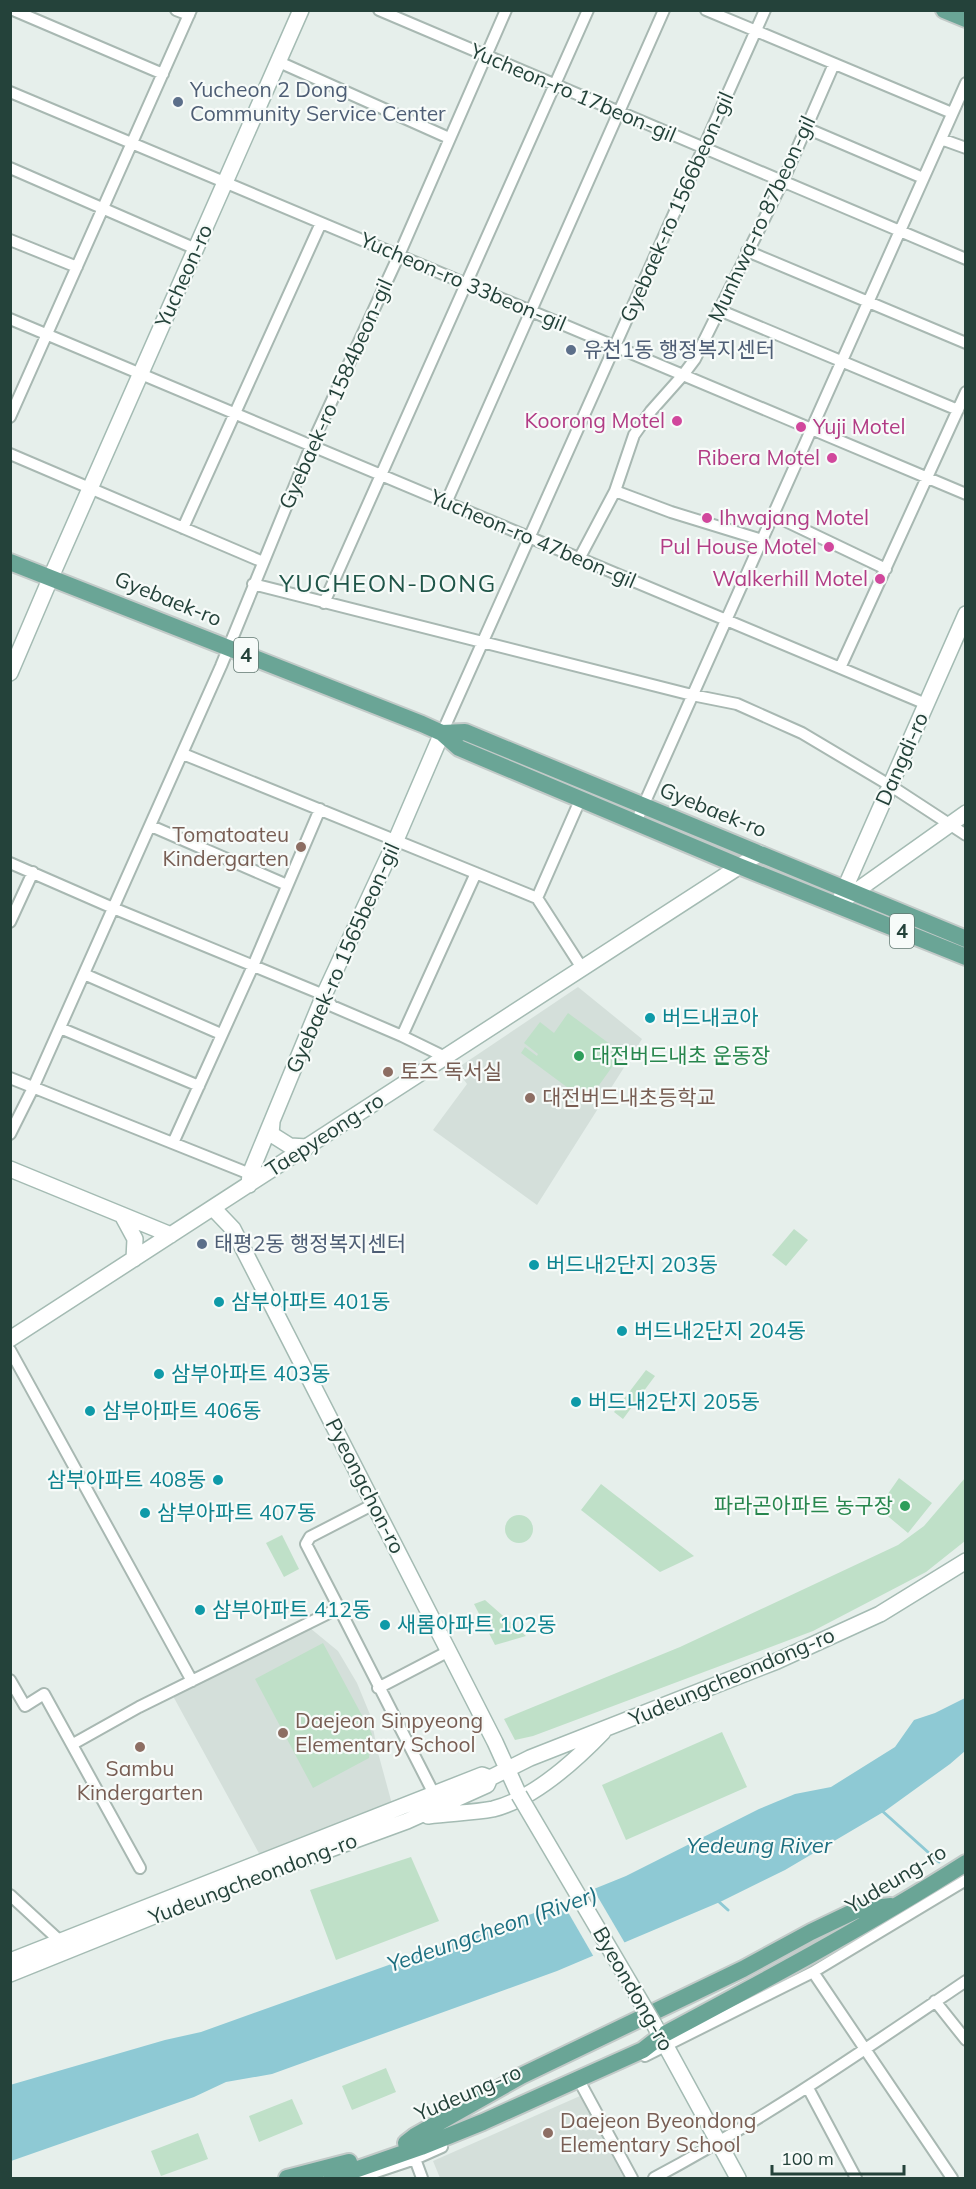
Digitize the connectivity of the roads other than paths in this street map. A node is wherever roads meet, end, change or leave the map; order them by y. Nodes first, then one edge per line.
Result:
1 (13, 10) edge
2 (176, 10) edge
3 (301, 10) edge
4 (379, 10) edge
5 (506, 10) edge
6 (588, 10) edge
7 (664, 10) edge
8 (706, 10) edge
9 (765, 10) edge
10 (944, 10) edge
11 (190, 13) edge
12 (966, 19) edge
13 (756, 31) junction
14 (485, 56) junction
15 (279, 62) junction
16 (834, 64) junction
17 (163, 74) junction
18 (966, 83) edge
19 (554, 85) junction
20 (10, 92) edge
21 (619, 112) junction
22 (952, 112) junction
23 (806, 128) junction
24 (449, 138) junction
25 (941, 139) junction
26 (132, 143) junction
27 (704, 148) junction
28 (966, 148) edge
29 (10, 168) edge
30 (923, 178) junction
31 (225, 182) junction
32 (783, 182) junction
33 (104, 207) junction
34 (321, 223) junction
35 (900, 231) junction
36 (10, 240) edge
37 (196, 249) junction
38 (747, 252) junction
39 (399, 255) junction
40 (966, 259) edge
41 (77, 267) junction
42 (466, 284) junction
43 (868, 302) junction
44 (718, 310) junction
45 (531, 311) junction
46 (10, 319) edge
47 (47, 334) junction
48 (966, 343) edge
49 (615, 346) junction
50 (841, 361) junction
51 (141, 374) junction
52 (683, 375) junction
53 (10, 384) edge
54 (23, 390) junction
55 (966, 392) edge
56 (957, 410) junction
57 (235, 413) junction
58 (10, 417) edge
59 (811, 429) junction
60 (311, 446) junction
61 (10, 454) edge
62 (381, 475) junction
63 (927, 478) junction
64 (90, 489) junction
65 (615, 491) junction
66 (966, 494) edge
67 (447, 503) junction
68 (772, 515) junction
69 (183, 528) junction
70 (530, 538) junction
71 (762, 540) junction
72 (579, 558) junction
73 (10, 562) edge
74 (263, 562) junction
75 (885, 569) junction
76 (51, 578) junction
77 (253, 585) junction
78 (324, 603) junction
79 (966, 614) edge
80 (726, 620) junction
81 (484, 641) junction
82 (228, 648) junction
83 (840, 668) junction
84 (10, 673) edge
85 (692, 695) junction
86 (926, 705) junction
87 (442, 733) junction
88 (183, 754) junction
89 (891, 786) junction
90 (582, 798) junction
91 (644, 806) junction
92 (320, 809) junction
93 (966, 813) edge
94 (636, 822) junction
95 (949, 824) junction
96 (151, 826) junction
97 (966, 836) edge
98 (396, 840) junction
99 (760, 853) junction
100 (10, 862) edge
101 (739, 866) junction
102 (33, 872) junction
103 (476, 873) junction
104 (287, 885) junction
105 (845, 896) junction
106 (537, 898) junction
107 (113, 908) junction
108 (10, 922) edge
109 (966, 939) edge
110 (966, 957) edge
111 (253, 966) junction
112 (582, 968) junction
113 (84, 974) junction
114 (324, 995) junction
115 (60, 1028) junction
116 (221, 1034) junction
117 (402, 1036) junction
118 (445, 1058) junction
119 (10, 1078) edge
120 (198, 1086) junction
121 (33, 1088) junction
122 (272, 1122) junction
123 (10, 1134) edge
124 (173, 1143) junction
125 (307, 1147) junction
126 (10, 1169) edge
127 (249, 1179) junction
128 (213, 1208) junction
129 (122, 1215) junction
130 (171, 1235) junction
131 (134, 1259) junction
132 (10, 1339) edge
133 (10, 1350) edge
134 (374, 1504) junction
135 (966, 1562) edge
136 (339, 1608) junction
137 (448, 1651) junction
138 (10, 1680) edge
139 (192, 1681) junction
140 (378, 1688) junction
141 (605, 1730) junction
142 (73, 1744) junction
143 (508, 1769) junction
144 (490, 1778) junction
145 (434, 1794) junction
146 (407, 1821) junction
147 (140, 1868) dead end
148 (964, 1870) edge
149 (10, 1895) edge
150 (898, 1905) junction
151 (60, 1941) junction
152 (10, 1961) edge
153 (813, 1972) junction
154 (10, 1974) edge
155 (966, 1981) edge
156 (935, 2001) junction
157 (660, 2035) junction
158 (966, 2040) edge
159 (865, 2049) junction
160 (582, 2086) junction
161 (808, 2088) junction
162 (406, 2143) junction
163 (719, 2144) junction
164 (416, 2159) junction
165 (337, 2175) edge
166 (287, 2178) edge
167 (358, 2178) edge
168 (422, 2178) edge
169 (632, 2178) edge
170 (654, 2178) edge
171 (738, 2178) edge
172 (856, 2178) edge
173 (952, 2178) edge

1 - 17 street
2 - 11 street
3 - 15 main road, Yucheon-ro
4 - 14 street, Yucheon-ro 17beon-gil
5 - 14 street, Gyebaek-ro 1584beon-gil
6 - 19 street
7 - 21 street
8 - 13 street
9 - 13 street, Gyebaek-ro 1566beon-gil
10 - 12 main road
11 - 17 street
13 - 16 street
13 - 27 street, Gyebaek-ro 1566beon-gil
14 - 19 street, Yucheon-ro 17beon-gil
14 - 24 street, Gyebaek-ro 1584beon-gil
15 - 24 street
15 - 31 main road, Yucheon-ro
16 - 22 street
16 - 23 street, Munhwa-ro 87beon-gil
17 - 26 street
18 - 22 street
19 - 21 street, Yucheon-ro 17beon-gil
19 - 42 street
20 - 26 street, Yucheon-ro 33beon-gil
21 - 27 street, Yucheon-ro 17beon-gil
21 - 45 street
22 - 25 street
23 - 30 street
23 - 32 street, Munhwa-ro 87beon-gil
24 - 39 street, Gyebaek-ro 1584beon-gil
25 - 28 street
25 - 30 street
26 - 31 street, Yucheon-ro 33beon-gil
26 - 33 street
27 - 32 street, Yucheon-ro 17beon-gil
27 - 49 street, Gyebaek-ro 1566beon-gil
29 - 33 street
30 - 35 street
31 - 34 street, Yucheon-ro 33beon-gil
31 - 37 main road, Yucheon-ro
32 - 35 street, Yucheon-ro 17beon-gil
32 - 38 street, Munhwa-ro 87beon-gil
33 - 37 street
33 - 41 street
34 - 39 street, Yucheon-ro 33beon-gil
34 - 57 street
35 - 40 street, Yucheon-ro 17beon-gil
35 - 43 street
36 - 41 street
37 - 51 main road, Yucheon-ro
38 - 43 street
38 - 44 street, Munhwa-ro 87beon-gil
39 - 42 street, Yucheon-ro 33beon-gil
39 - 60 street, Gyebaek-ro 1584beon-gil
41 - 47 street
42 - 45 street, Yucheon-ro 33beon-gil
42 - 62 street
43 - 48 street
43 - 50 street
44 - 50 street
44 - 52 street, Munhwa-ro 87beon-gil
45 - 49 street, Yucheon-ro 33beon-gil
45 - 67 street
46 - 47 street, Yucheon-ro 47beon-gil
47 - 51 street, Yucheon-ro 47beon-gil
47 - 54 street
49 - 52 street, Yucheon-ro 33beon-gil
49 - 70 street, Gyebaek-ro 1566beon-gil
50 - 56 street
50 - 59 street
51 - 57 street, Yucheon-ro 47beon-gil
51 - 64 main road, Yucheon-ro
52 - 59 street, Yucheon-ro 33beon-gil
52 - 65 street, Munhwa-ro 87beon-gil
53 - 54 street
54 - 58 street
55 - 56 street
56 - 63 street
57 - 60 street, Yucheon-ro 47beon-gil
57 - 69 street
59 - 63 street, Yucheon-ro 33beon-gil
59 - 68 street
60 - 62 street, Yucheon-ro 47beon-gil
60 - 74 street, Gyebaek-ro 1584beon-gil
61 - 64 street
62 - 67 street, Yucheon-ro 47beon-gil
62 - 78 street
63 - 66 street, Yucheon-ro 33beon-gil
63 - 75 street
64 - 69 street
64 - 76 main road, Yucheon-ro
65 - 71 street
65 - 72 street, Munhwa-ro 87beon-gil
67 - 70 street, Yucheon-ro 47beon-gil
68 - 71 street
68 - 75 street
69 - 74 street
70 - 72 street, Yucheon-ro 47beon-gil
70 - 81 street, Gyebaek-ro 1566beon-gil
71 - 80 street
72 - 80 street, Yucheon-ro 47beon-gil
73 - 76 main road, Gyebaek-ro / 4
74 - 77 street, Gyebaek-ro 1584beon-gil
75 - 83 street
76 - 82 main road, Gyebaek-ro / 4
76 - 84 main road, Yucheon-ro
77 - 78 street
77 - 82 street, Gyebaek-ro 1584beon-gil
78 - 81 street
79 - 86 main road, Dangdi-ro
80 - 83 street, Yucheon-ro 47beon-gil
80 - 85 street
81 - 85 street
81 - 87 street, Gyebaek-ro 1566beon-gil
82 - 87 main road, Gyebaek-ro / 4
82 - 88 street, Gyebaek-ro 1584beon-gil
83 - 86 street, Yucheon-ro 47beon-gil
85 - 89 street
85 - 91 street
86 - 89 main road, Dangdi-ro
87 - 90 main road, Gyebaek-ro / 4
87 - 91 main road, Gyebaek-ro / 4
87 - 98 main road, Gyebaek-ro 1565beon-gil
88 - 92 street
88 - 96 street, Gyebaek-ro 1584beon-gil
89 - 95 street
89 - 105 main road, Dangdi-ro
90 - 94 main road, Gyebaek-ro / 4
90 - 106 street
91 - 94 street
91 - 99 main road, Gyebaek-ro / 4
92 - 98 street
92 - 104 street
93 - 95 main road
94 - 101 main road, Gyebaek-ro / 4
95 - 97 street
95 - 105 main road
96 - 104 street
96 - 107 street, Gyebaek-ro 1584beon-gil
98 - 103 street
98 - 114 main road, Gyebaek-ro 1565beon-gil
99 - 101 main road, Taepyeong-ro
99 - 105 main road, Gyebaek-ro / 4
100 - 102 street
101 - 105 main road, Gyebaek-ro / 4
101 - 112 main road, Taepyeong-ro
102 - 107 street
102 - 108 street
103 - 106 street
103 - 117 street
104 - 111 street
105 - 109 main road, Gyebaek-ro / 4
105 - 110 main road, Gyebaek-ro / 4
106 - 112 street
107 - 111 street
107 - 113 street, Gyebaek-ro 1584beon-gil
111 - 114 street
111 - 116 street
112 - 118 main road, Taepyeong-ro
113 - 115 street, Gyebaek-ro 1584beon-gil
113 - 116 street
114 - 117 street
114 - 122 main road, Gyebaek-ro 1565beon-gil
115 - 120 street
115 - 121 street, Gyebaek-ro 1584beon-gil
116 - 120 street
117 - 118 street
118 - 125 main road, Taepyeong-ro
119 - 121 street
120 - 124 street
121 - 123 street, Gyebaek-ro 1584beon-gil
121 - 124 street
122 - 125 main road
122 - 127 main road, Gyebaek-ro 1565beon-gil
124 - 127 street
125 - 127 main road, Taepyeong-ro
126 - 129 main road
127 - 128 main road, Taepyeong-ro
128 - 130 main road, Taepyeong-ro
128 - 134 main road, Pyeongchon-ro
129 - 130 main road
129 - 131 main road
130 - 131 main road, Taepyeong-ro
131 - 132 main road, Taepyeong-ro
133 - 139 street
134 - 136 street
134 - 137 main road, Pyeongchon-ro
135 - 141 main road, Yudeungcheondong-ro
136 - 139 street
136 - 140 street
137 - 140 street
137 - 143 main road, Pyeongchon-ro
138 - 142 street
139 - 142 street
140 - 145 street
141 - 143 main road, Yudeungcheondong-ro
141 - 146 main road
142 - 147 street
143 - 144 main road, Yudeungcheondong-ro
143 - 157 main road, Byeondong-ro, bridge
144 - 145 main road, Yudeungcheondong-ro
144 - 146 main road, Yudeungcheondong-ro
145 - 151 main road, Yudeungcheondong-ro
146 - 154 main road, Yudeungcheondong-ro
148 - 150 main road, Yudeung-ro
148 - 153 street
149 - 151 street
150 - 157 main road, Yudeung-ro
150 - 162 main road
151 - 152 main road, Yudeungcheondong-ro
153 - 157 street
153 - 159 street
155 - 156 street
156 - 158 street
156 - 159 street
157 - 160 street
157 - 162 main road, Yudeung-ro
157 - 163 main road, Byeondong-ro
157 - 165 main road, Yudeung-ro
159 - 161 street
159 - 173 street
160 - 164 street
160 - 169 street
161 - 163 street
161 - 172 street
162 - 165 main road, Yudeung-ro
163 - 170 street
163 - 171 main road, Byeondong-ro
164 - 167 street
164 - 168 street
165 - 166 main road, Yudeung-ro

